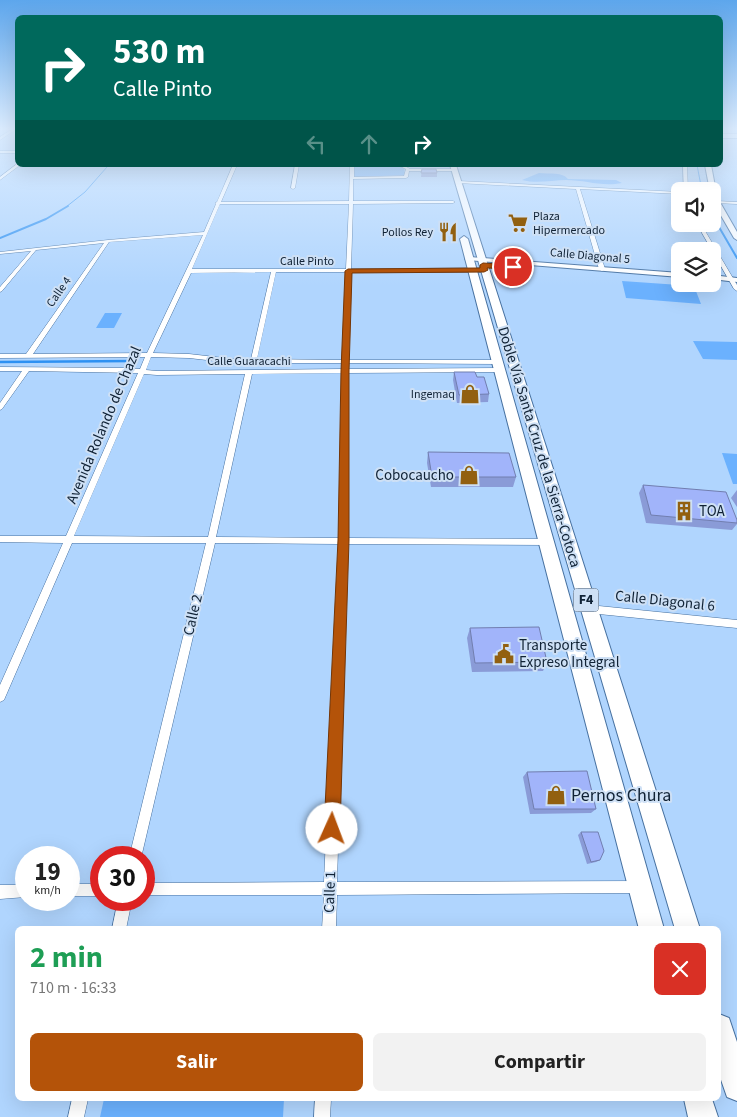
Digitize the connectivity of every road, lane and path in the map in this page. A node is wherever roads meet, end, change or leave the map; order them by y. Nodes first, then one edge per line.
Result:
1 (226, 182) edge
2 (294, 182) edge
3 (351, 182) edge
4 (458, 182) edge
5 (461, 182) edge
6 (576, 187) junction
7 (293, 188) dead end
8 (671, 192) edge
9 (217, 202) junction
10 (453, 202) dead end
11 (721, 202) edge
12 (350, 203) junction
13 (737, 203) edge
14 (721, 211) edge
15 (460, 227) dead end
16 (704, 232) edge
17 (205, 233) junction
18 (737, 238) edge
19 (108, 241) junction
20 (35, 249) junction
21 (0, 253) edge
22 (477, 265) junction
23 (602, 269) junction
24 (274, 270) junction
25 (189, 271) junction
26 (348, 271) junction
27 (671, 274) edge
28 (671, 279) edge
29 (721, 279) edge
30 (721, 282) edge
31 (735, 283) edge
32 (0, 290) edge
33 (148, 355) junction
34 (0, 356) edge
35 (28, 356) junction
36 (254, 361) junction
37 (345, 361) junction
38 (498, 366) junction
39 (27, 368) junction
40 (0, 369) edge
41 (345, 371) junction
42 (142, 372) junction
43 (249, 372) junction
44 (0, 408) edge
45 (0, 539) edge
46 (70, 539) junction
47 (344, 540) junction
48 (211, 541) junction
49 (546, 542) junction
50 (589, 609) junction
51 (737, 624) edge
52 (0, 697) edge
53 (138, 846) edge
54 (330, 887) junction
55 (640, 887) junction
56 (155, 889) edge
57 (15, 891) edge
58 (0, 892) edge
59 (123, 911) edge
60 (120, 926) edge
61 (329, 926) edge
62 (651, 926) edge
63 (687, 926) edge
64 (721, 1035) edge
65 (737, 1087) edge
66 (80, 1101) edge
67 (323, 1101) edge
68 (699, 1101) edge
69 (76, 1117) edge
70 (322, 1117) edge
71 (703, 1117) edge

1 - 9 street, Avenida Rolando de Chazal
2 - 7 street
3 - 12 street, Calle 1
4 - 22 highway, Doble Vía Santa Cruz de la Sierra-Cotoca / F4
5 - 6 street
6 - 8 street
6 - 23 street
9 - 12 street
9 - 17 street, Avenida Rolando de Chazal
10 - 12 street
11 - 13 street
12 - 26 street, Calle 1
14 - 18 street
15 - 22 highway, Doble Vía Santa Cruz de la Sierra-Cotoca / F4
16 - 31 street
17 - 19 street
17 - 25 street, Avenida Rolando de Chazal
19 - 20 street
19 - 35 street, Calle 4
20 - 21 street
20 - 32 street
22 - 23 street, Calle Diagonal 5
22 - 26 street, Calle Pinto
22 - 28 street, Calle Diagonal 5
22 - 38 highway, Doble Vía Santa Cruz de la Sierra-Cotoca / F4
22 - 50 highway, Doble Vía Santa Cruz de la Sierra-Cotoca / F4
23 - 27 street, Calle Diagonal 5
24 - 25 street, Calle Pinto
24 - 26 street, Calle Pinto
24 - 36 street
25 - 33 street, Avenida Rolando de Chazal
26 - 37 street, Calle 1
29 - 31 street
30 - 31 street
33 - 35 street, Calle Guaracachi
33 - 36 street, Calle Guaracachi
33 - 42 street, Avenida Rolando de Chazal
34 - 35 street, Calle Guaracachi
36 - 37 street, Calle Guaracachi
37 - 38 street, Calle Guaracachi
37 - 41 street, Calle 1
38 - 41 street, Calle Guaracachi
38 - 49 highway, Doble Vía Santa Cruz de la Sierra-Cotoca / F4
39 - 40 street, Calle Guaracachi
39 - 42 street, Calle Guaracachi
39 - 44 street
41 - 43 street, Calle Guaracachi
41 - 47 street, Calle 1
42 - 43 street, Calle Guaracachi
42 - 46 street, Avenida Rolando de Chazal
43 - 48 street, Calle 2
45 - 46 street
46 - 48 street
46 - 52 street, Avenida Rolando de Chazal
47 - 48 street
47 - 49 street
47 - 54 street, Calle 1
48 - 53 street, Calle 2
49 - 55 highway, Doble Vía Santa Cruz de la Sierra-Cotoca / F4
50 - 51 street, Calle Diagonal 6
50 - 63 highway, Doble Vía Santa Cruz de la Sierra-Cotoca / F4
54 - 55 street
54 - 56 street
54 - 61 street, Calle 1
55 - 62 highway, Doble Vía Santa Cruz de la Sierra-Cotoca / F4
57 - 58 street
59 - 60 street
64 - 65 highway
66 - 69 street
67 - 70 street
68 - 71 highway

